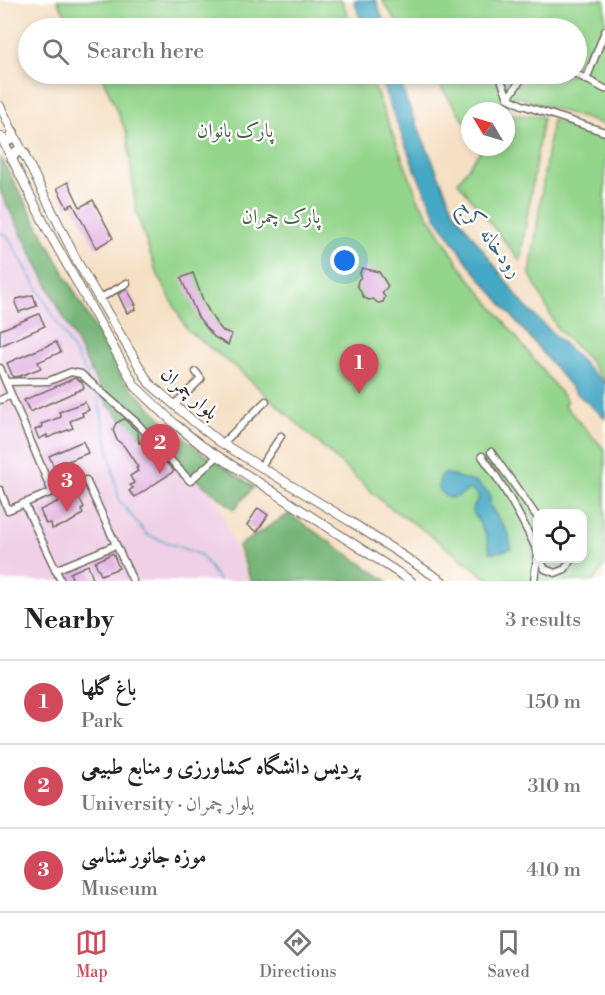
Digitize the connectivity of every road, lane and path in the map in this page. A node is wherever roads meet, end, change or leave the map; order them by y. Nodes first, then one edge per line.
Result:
1 (605, 31) edge
2 (587, 77) edge
3 (587, 80) edge
4 (503, 84) edge
5 (518, 84) edge
6 (605, 89) edge
7 (508, 98) junction
8 (0, 106) edge
9 (13, 132) junction
10 (605, 132) edge
11 (1, 137) edge
12 (24, 153) junction
13 (12, 158) junction
14 (127, 283) dead end
15 (99, 298) junction
16 (0, 368) edge
17 (196, 372) dead end
18 (6, 382) junction
19 (11, 395) junction
20 (0, 400) edge
21 (266, 401) dead end
22 (174, 405) junction
23 (281, 436) dead end
24 (223, 443) junction
25 (490, 452) dead end
26 (218, 456) junction
27 (482, 456) dead end
28 (261, 466) junction
29 (0, 490) edge
30 (52, 492) junction
31 (24, 503) junction
32 (533, 512) edge
33 (533, 544) edge
34 (116, 545) junction
35 (537, 563) edge
36 (542, 563) edge
37 (569, 563) edge
38 (55, 570) junction
39 (555, 573) junction
40 (60, 581) edge
41 (133, 581) edge
42 (411, 581) edge
43 (442, 581) edge
44 (534, 581) edge
45 (550, 581) edge

1 - 2 street
3 - 6 street
4 - 7 street
5 - 7 street
7 - 10 street
8 - 9 main road, بلوار چمران
9 - 11 highway
9 - 12 main road, بلوار چمران
11 - 13 main road, بلوار چمران
12 - 13 highway
12 - 15 main road, بلوار چمران
13 - 26 main road, بلوار چمران
14 - 15 street
15 - 22 main road, بلوار چمران
16 - 18 street
17 - 22 street
18 - 19 street
18 - 26 street
19 - 20 street
19 - 30 street
21 - 24 street
22 - 24 main road, بلوار چمران
23 - 28 street
24 - 28 main road, بلوار چمران
25 - 32 street
26 - 42 main road, بلوار چمران
27 - 33 street
28 - 43 main road, بلوار چمران
29 - 31 street
30 - 31 street
30 - 34 street
31 - 38 street
34 - 38 street
34 - 41 street
35 - 44 street
36 - 39 street
37 - 39 street
38 - 40 street
39 - 45 street

